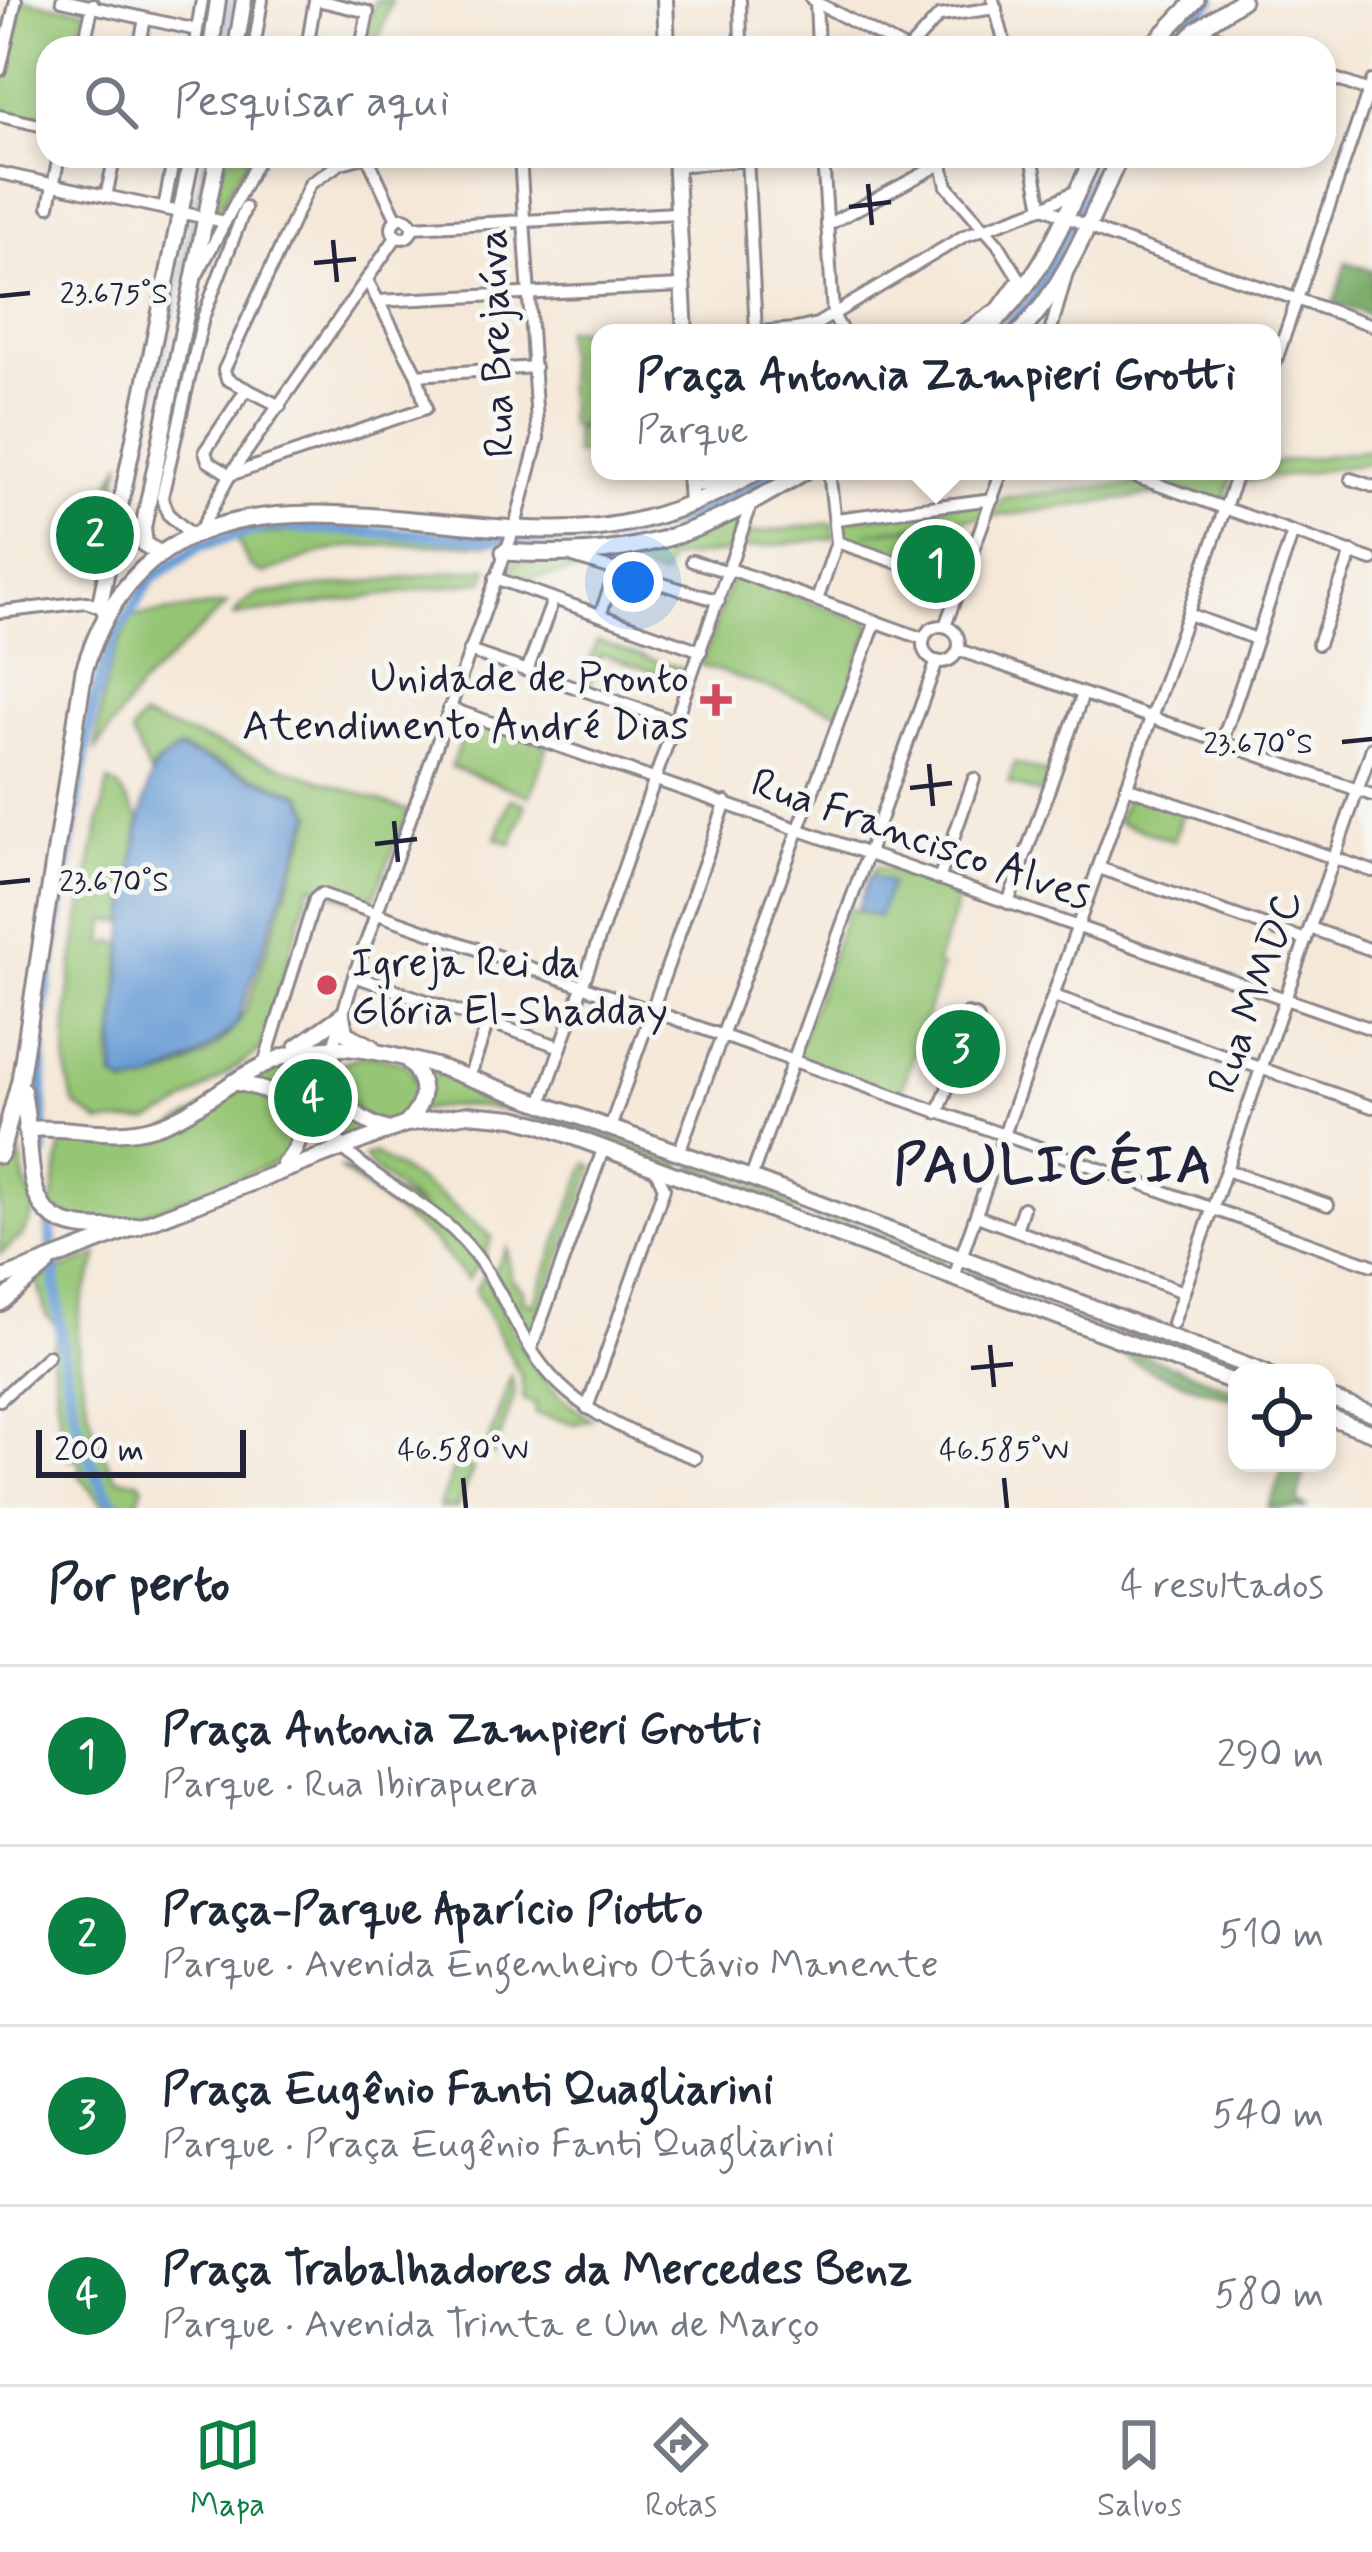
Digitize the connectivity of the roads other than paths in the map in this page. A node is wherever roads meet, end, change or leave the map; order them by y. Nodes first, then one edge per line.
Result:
1 (16, 0) edge
2 (62, 0) edge
3 (202, 0) edge
4 (218, 0) edge
5 (244, 0) edge
6 (262, 0) edge
7 (316, 0) edge
8 (665, 0) edge
9 (740, 0) edge
10 (1196, 0) edge
11 (1242, 0) edge
12 (814, 1) edge
13 (93, 3) edge
14 (995, 4) edge
15 (145, 19) junction
16 (197, 30) junction
17 (1197, 30) junction
18 (86, 36) edge
19 (141, 36) edge
20 (196, 36) edge
21 (214, 36) edge
22 (238, 36) edge
23 (256, 36) edge
24 (309, 36) edge
25 (363, 36) edge
26 (667, 36) edge
27 (741, 36) edge
28 (817, 36) edge
29 (883, 36) edge
30 (918, 36) edge
31 (1003, 36) edge
32 (1162, 36) edge
33 (1191, 36) edge
34 (1214, 36) edge
35 (0, 70) edge
36 (1336, 78) edge
37 (1371, 88) edge
38 (0, 116) edge
39 (36, 125) edge
40 (56, 168) edge
41 (112, 168) edge
42 (172, 168) edge
43 (191, 168) edge
44 (216, 168) edge
45 (254, 168) edge
46 (334, 168) edge
47 (373, 168) edge
48 (521, 168) edge
49 (675, 168) edge
50 (747, 168) edge
51 (824, 168) edge
52 (926, 168) edge
53 (942, 168) edge
54 (1035, 168) edge
55 (1088, 168) edge
56 (1112, 168) edge
57 (0, 173) edge
58 (53, 184) junction
59 (1078, 190) junction
60 (106, 196) junction
61 (49, 206) dead end
62 (164, 208) junction
63 (245, 208) dead end
64 (1043, 208) junction
65 (185, 213) junction
66 (677, 213) junction
67 (206, 218) junction
68 (397, 220) junction
69 (524, 220) junction
70 (1076, 221) junction
71 (225, 222) junction
72 (827, 225) junction
73 (412, 226) junction
74 (983, 229) junction
75 (397, 236) junction
76 (1067, 268) junction
77 (198, 273) junction
78 (367, 280) junction
79 (1022, 284) junction
80 (681, 286) junction
81 (530, 295) junction
82 (1296, 299) junction
83 (378, 301) junction
84 (833, 315) junction
85 (684, 324) edge
86 (756, 324) edge
87 (814, 324) edge
88 (838, 324) edge
89 (984, 324) edge
90 (1028, 324) edge
91 (1053, 324) edge
92 (1372, 326) edge
93 (1281, 345) edge
94 (535, 367) junction
95 (417, 375) junction
96 (247, 390) junction
97 (280, 406) junction
98 (230, 475) junction
99 (1352, 478) dead end
100 (719, 480) edge
101 (722, 480) edge
102 (790, 480) edge
103 (831, 480) edge
104 (999, 480) edge
105 (1163, 480) edge
106 (1235, 480) edge
107 (1372, 486) edge
108 (690, 487) edge
109 (993, 499) junction
110 (752, 502) junction
111 (212, 505) junction
112 (1225, 508) junction
113 (836, 519) junction
114 (227, 523) junction
115 (514, 529) junction
116 (1293, 532) junction
117 (196, 533) junction
118 (837, 542) junction
119 (506, 550) junction
120 (1352, 552) junction
121 (163, 554) junction
122 (572, 556) junction
123 (1372, 560) edge
124 (692, 561) dead end
125 (617, 568) junction
126 (729, 571) junction
127 (495, 578) junction
128 (961, 584) junction
129 (553, 600) junction
130 (817, 600) junction
131 (719, 601) junction
132 (0, 612) edge
133 (104, 612) junction
134 (1188, 614) junction
135 (601, 615) junction
136 (877, 621) junction
137 (945, 626) junction
138 (924, 639) junction
139 (1256, 639) junction
140 (1318, 644) dead end
141 (958, 650) junction
142 (469, 651) junction
143 (701, 651) junction
144 (937, 661) junction
145 (527, 671) junction
146 (1083, 694) junction
147 (449, 708) junction
148 (1150, 717) junction
149 (677, 722) junction
150 (1222, 742) junction
151 (1372, 748) edge
152 (657, 778) junction
153 (974, 779) dead end
154 (1126, 788) junction
155 (1358, 789) junction
156 (1372, 794) edge
157 (726, 802) junction
158 (798, 828) junction
159 (866, 854) junction
160 (1334, 858) junction
161 (1099, 868) junction
162 (1372, 871) edge
163 (939, 879) junction
164 (1008, 903) junction
165 (376, 914) junction
166 (1078, 927) junction
167 (1308, 934) junction
168 (1372, 950) edge
169 (354, 976) junction
170 (582, 987) junction
171 (1054, 995) junction
172 (1286, 999) junction
173 (652, 1013) junction
174 (342, 1015) junction
175 (488, 1022) junction
176 (1372, 1029) edge
177 (722, 1036) junction
178 (333, 1047) junction
179 (561, 1047) junction
180 (366, 1051) junction
181 (289, 1052) junction
182 (388, 1054) junction
183 (406, 1059) junction
184 (792, 1060) junction
185 (265, 1061) junction
186 (331, 1067) junction
187 (1262, 1068) junction
188 (469, 1078) junction
189 (20, 1080) junction
190 (233, 1082) junction
191 (949, 1084) junction
192 (285, 1100) junction
193 (541, 1104) junction
194 (1372, 1107) edge
195 (938, 1113) junction
196 (406, 1124) junction
197 (610, 1128) junction
198 (29, 1129) junction
199 (389, 1130) junction
200 (1006, 1138) junction
201 (341, 1146) junction
202 (604, 1148) junction
203 (679, 1152) junction
204 (0, 1155) edge
205 (652, 1163) junction
206 (1226, 1170) junction
207 (276, 1171) junction
208 (751, 1178) junction
209 (1328, 1204) dead end
210 (1023, 1208) dead end
211 (1213, 1208) junction
212 (977, 1216) junction
213 (139, 1226) junction
214 (1016, 1230) junction
215 (962, 1256) junction
216 (48, 1263) junction
217 (1372, 1265) edge
218 (954, 1277) junction
219 (0, 1279) edge
220 (1183, 1292) junction
221 (0, 1304) edge
222 (1173, 1322) dead end
223 (531, 1349) junction
224 (48, 1356) dead end
225 (1243, 1364) edge
226 (1228, 1380) edge
227 (0, 1400) edge
228 (1336, 1400) edge
229 (587, 1408) junction
230 (1372, 1414) edge
231 (1336, 1420) edge
232 (1372, 1432) edge
233 (694, 1458) dead end

1 - 35 street
2 - 13 street
3 - 16 street
4 - 21 main road
5 - 22 main road
6 - 23 street
7 - 24 street
7 - 25 street
8 - 26 main road
9 - 27 street
10 - 32 highway
11 - 17 highway
12 - 28 street
12 - 29 street
13 - 15 street
13 - 18 street
14 - 30 street
14 - 31 street
15 - 16 street
15 - 19 street
16 - 20 street
17 - 33 highway
17 - 34 street
36 - 37 street
37 - 82 street
38 - 39 street
40 - 58 street
41 - 60 street
42 - 62 street
43 - 65 main road
44 - 67 main road
45 - 71 street
46 - 96 street
47 - 68 street
48 - 69 street, Rua Brejaúva
49 - 66 main road
50 - 86 street
51 - 72 street
52 - 72 street
53 - 74 street
54 - 64 street
55 - 59 highway
56 - 70 highway
57 - 58 street
58 - 60 street
58 - 61 street
59 - 64 street
59 - 70 highway
60 - 62 street
62 - 65 street
63 - 117 street
64 - 70 street
64 - 74 street
65 - 67 street
65 - 133 main road
66 - 69 street
66 - 80 main road
67 - 71 street
67 - 77 main road
68 - 73 street
68 - 75 street
69 - 73 street
69 - 81 street, Rua Brejaúva
70 - 76 highway
70 - 79 highway
70 - 82 street
71 - 77 street
72 - 84 street
73 - 75 street
74 - 79 street
74 - 84 street
75 - 78 street
76 - 90 highway
76 - 91 street
77 - 121 main road
78 - 83 street
78 - 97 street
79 - 89 highway
80 - 81 street
80 - 85 main road
81 - 83 street
81 - 94 street, Rua Brejaúva
82 - 92 street
82 - 93 street
83 - 95 street
84 - 87 street
84 - 88 street
94 - 95 street
94 - 115 street, Rua Brejaúva
95 - 98 street
96 - 97 street
96 - 98 street
97 - 98 street
98 - 111 street
99 - 107 street
100 - 108 highway
101 - 108 street
102 - 110 highway
103 - 113 street
104 - 109 street
105 - 112 street
106 - 112 street
108 - 115 highway
109 - 113 street
109 - 128 street
110 - 122 highway
110 - 126 street
111 - 114 street
111 - 117 street
112 - 116 street
112 - 134 street
113 - 118 street
114 - 115 highway
114 - 117 highway
115 - 119 street, Rua Brejaúva
116 - 120 street
116 - 139 street
117 - 121 highway
118 - 128 street
118 - 130 street
119 - 122 highway
119 - 127 street, Rua Brejaúva
120 - 123 street
120 - 140 street
121 - 133 highway
122 - 125 street
124 - 126 street
125 - 131 street
125 - 135 street
126 - 130 street
126 - 131 street
127 - 129 street
127 - 142 street, Rua Brejaúva
128 - 137 street
129 - 135 street
129 - 145 street
130 - 136 street
131 - 143 street
132 - 133 street
133 - 189 highway
134 - 139 street
134 - 148 street
135 - 143 street
136 - 138 street
136 - 158 street
137 - 138 street
137 - 141 street
138 - 144 street
139 - 150 street
141 - 144 street
141 - 146 street
142 - 145 street
142 - 147 street, Rua Brejaúva
143 - 149 street
144 - 159 street
145 - 149 street
146 - 148 street
146 - 164 street
147 - 152 street, Rua Francisco Alves
147 - 165 street, Rua Brejaúva
148 - 150 street
148 - 154 street
149 - 152 street
150 - 155 street
151 - 155 street, Rua MMDC
152 - 157 street, Rua Francisco Alves
152 - 170 street
153 - 163 street
154 - 160 street
154 - 161 street
155 - 156 street
155 - 160 street, Rua MMDC
157 - 158 street, Rua Francisco Alves
157 - 173 street
158 - 159 street, Rua Francisco Alves
158 - 177 street
159 - 163 street, Rua Francisco Alves
159 - 184 street
160 - 162 street
160 - 167 street, Rua MMDC
161 - 166 street
161 - 167 street
163 - 164 street, Rua Francisco Alves
164 - 166 street, Rua Francisco Alves
165 - 169 street, Rua Brejaúva
165 - 170 street
165 - 185 street
166 - 171 street
166 - 172 street, Rua Francisco Alves
167 - 168 street
167 - 172 street, Rua MMDC
169 - 174 street, Rua Brejaúva
169 - 175 street
170 - 173 street
170 - 179 street
171 - 187 street
171 - 200 street
172 - 176 street, Rua Francisco Alves
172 - 187 street, Rua MMDC
173 - 177 street
173 - 197 street
174 - 178 street, Rua Brejaúva
174 - 181 main road
174 - 182 main road
175 - 179 street
175 - 188 street
177 - 184 street
177 - 203 street
178 - 180 main road
178 - 181 main road
178 - 186 main road
179 - 193 street
180 - 182 main road
180 - 186 main road
181 - 185 main road
182 - 183 main road
183 - 188 main road
183 - 196 main road
184 - 195 street
184 - 208 street
185 - 190 main road
186 - 199 main road
187 - 194 street
187 - 206 street, Rua MMDC
188 - 193 main road
189 - 198 highway
189 - 204 highway
190 - 192 main road
190 - 198 main road
191 - 191 street
191 - 195 street
192 - 201 main road
192 - 207 main road
193 - 197 main road
195 - 200 street
196 - 199 main road
196 - 202 main road
197 - 203 main road
198 - 204 highway
198 - 213 highway
199 - 201 main road
200 - 211 street
200 - 212 street
201 - 207 main road
201 - 223 street
202 - 205 main road
202 - 223 street
203 - 208 main road
205 - 218 main road
205 - 229 street
206 - 209 street
206 - 211 street, Rua MMDC
207 - 213 main road
208 - 215 main road
210 - 214 street
211 - 217 street
211 - 220 street, Rua MMDC
212 - 214 street
212 - 215 street
213 - 216 main road
214 - 220 street
215 - 218 street
215 - 225 main road
216 - 219 main road
216 - 221 highway
218 - 226 main road
220 - 222 street, Rua MMDC
223 - 229 street
224 - 227 street
228 - 230 main road
229 - 233 street
231 - 232 main road

